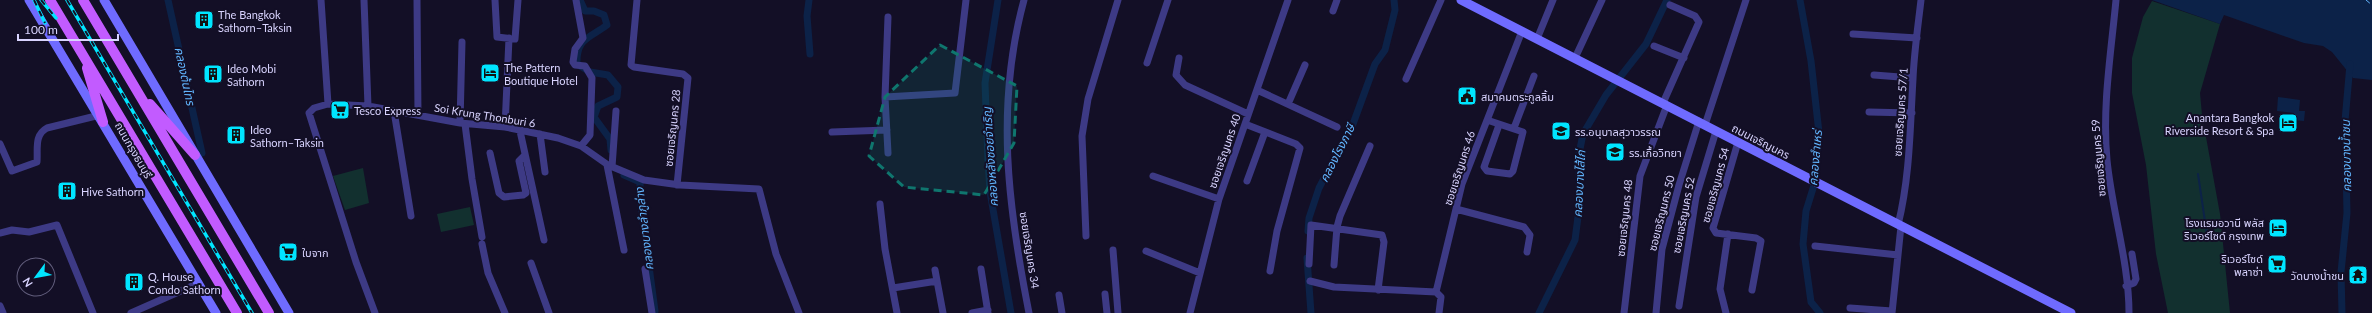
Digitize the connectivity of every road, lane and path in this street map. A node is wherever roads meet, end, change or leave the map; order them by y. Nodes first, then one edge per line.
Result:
1 (29, 0) edge
2 (83, 0) edge
3 (88, 0) edge
4 (104, 0) edge
5 (321, 0) edge
6 (364, 0) edge
7 (416, 0) edge
8 (495, 0) edge
9 (518, 0) edge
10 (576, 0) edge
11 (637, 0) edge
12 (966, 0) edge
13 (1024, 0) edge
14 (1118, 0) edge
15 (1168, 0) edge
16 (1288, 0) edge
17 (1337, 0) edge
18 (1441, 0) edge
19 (1461, 0) edge
20 (1553, 0) edge
21 (1602, 0) edge
22 (1746, 0) edge
23 (1920, 0) edge
24 (2116, 0) edge
25 (51, 2) edge
26 (1670, 5) dead end
27 (1333, 11) dead end
28 (888, 17) dead end
29 (1522, 31) junction
30 (1853, 34) dead end
31 (508, 38) junction
32 (1917, 38) junction
33 (1537, 39) junction
34 (462, 42) dead end
35 (1654, 46) dead end
36 (114, 52) junction
37 (82, 53) junction
38 (1179, 58) dead end
39 (1575, 58) junction
40 (1684, 58) junction
41 (1147, 63) dead end
42 (1305, 65) dead end
43 (1874, 75) dead end
44 (1534, 76) dead end
45 (1406, 78) dead end
46 (1913, 78) junction
47 (134, 86) junction
48 (1257, 90) junction
49 (885, 97) junction
50 (328, 104) junction
51 (1288, 104) junction
52 (1665, 104) junction
53 (368, 106) junction
54 (394, 111) junction
55 (616, 111) dead end
56 (1869, 112) dead end
57 (1912, 113) junction
58 (418, 114) junction
59 (1248, 114) junction
60 (102, 119) junction
61 (1487, 120) junction
62 (463, 123) junction
63 (1702, 123) junction
64 (1245, 124) junction
65 (1499, 125) junction
66 (505, 127) junction
67 (1337, 127) dead end
68 (1514, 128) junction
69 (887, 130) junction
70 (520, 131) junction
71 (1716, 131) junction
72 (832, 132) dead end
73 (1264, 132) junction
74 (540, 134) junction
75 (1738, 142) junction
76 (0, 144) edge
77 (581, 146) junction
78 (1370, 146) dead end
79 (490, 153) dead end
80 (888, 153) dead end
81 (195, 155) junction
82 (525, 155) junction
83 (609, 166) junction
84 (545, 172) dead end
85 (1153, 176) dead end
86 (1247, 181) dead end
87 (677, 185) junction
88 (1219, 199) junction
89 (880, 204) dead end
90 (1456, 209) junction
91 (411, 216) dead end
92 (1900, 225) junction
93 (1337, 227) junction
94 (0, 233) edge
95 (1728, 234) junction
96 (1086, 236) dead end
97 (544, 240) dead end
98 (1815, 246) dead end
99 (624, 250) dead end
100 (1113, 250) dead end
101 (1146, 251) dead end
102 (1527, 252) dead end
103 (2132, 254) dead end
104 (1898, 255) junction
105 (531, 263) dead end
106 (1309, 264) dead end
107 (1334, 265) dead end
108 (645, 269) dead end
109 (981, 269) dead end
110 (935, 270) dead end
111 (1270, 271) dead end
112 (1200, 273) junction
113 (937, 281) junction
114 (1310, 281) dead end
115 (199, 284) junction
116 (2126, 286) junction
117 (893, 288) junction
118 (1378, 290) junction
119 (1752, 290) dead end
120 (1436, 292) junction
121 (1104, 294) dead end
122 (1058, 295) dead end
123 (0, 306) edge
124 (1679, 306) dead end
125 (1850, 308) dead end
126 (988, 312) edge
127 (1892, 312) edge
128 (4, 313) edge
129 (93, 313) edge
130 (131, 313) edge
131 (216, 313) edge
132 (237, 313) edge
133 (269, 313) edge
134 (289, 313) edge
135 (375, 313) edge
136 (505, 313) edge
137 (549, 313) edge
138 (652, 313) edge
139 (798, 313) edge
140 (897, 313) edge
141 (943, 313) edge
142 (972, 313) edge
143 (1029, 313) edge
144 (1062, 313) edge
145 (1107, 313) edge
146 (1118, 313) edge
147 (1190, 313) edge
148 (1439, 313) edge
149 (1624, 313) edge
150 (1656, 313) edge
151 (1726, 313) edge
152 (2071, 313) edge
153 (2129, 313) edge

1 - 60 main road, ถนนกรุงธนบุรี
2 - 36 main road
3 - 36 main road
4 - 81 main road
5 - 50 street
6 - 53 street
7 - 58 street
8 - 31 street
9 - 31 street
10 - 77 street
11 - 87 street, ซอยเจริญนคร 28
12 - 49 street
13 - 143 street, ซอยเจริญนคร 34
14 - 96 street
15 - 41 street
16 - 48 street, ซอยเจริญนคร 40
17 - 27 street
18 - 45 street
19 - 29 main road, ถนนเจริญนคร
20 - 33 street
21 - 39 street
22 - 63 street, ซอยเจริญนคร 50
23 - 32 street, ซอยเจริญนคร 57/1
24 - 116 street, ซอยเจริญนคร 59
25 - 37 main road, ถนนกรุงธนบุรี
26 - 40 street, ซอยเจริญนคร 48
28 - 49 street
29 - 33 main road, ถนนเจริญนคร
29 - 61 street, ซอยเจริญนคร 46
30 - 32 street
31 - 66 street
32 - 46 street, ซอยเจริญนคร 57/1
33 - 39 main road, ถนนเจริญนคร
34 - 62 street
35 - 40 street
36 - 47 main road
37 - 60 main road
37 - 132 main road, ถนนกรุงธนบุรี
38 - 59 street
39 - 52 main road, ถนนเจริญนคร
40 - 52 street, ซอยเจริญนคร 48
42 - 51 street
43 - 46 street
44 - 68 street
46 - 57 street, ซอยเจริญนคร 57/1
47 - 81 main road
47 - 133 main road
48 - 51 street
48 - 59 street, ซอยเจริญนคร 40
49 - 69 street
50 - 53 street, Soi Krung Thonburi 6
50 - 135 street, Soi Krung Thonburi 6
51 - 67 street
52 - 63 main road, ถนนเจริญนคร
52 - 149 street, ซอยเจริญนคร 48
53 - 54 street, Soi Krung Thonburi 6
54 - 58 street, Soi Krung Thonburi 6
54 - 91 street
55 - 83 street
56 - 57 street
57 - 92 street, ซอยเจริญนคร 57/1
58 - 62 street, Soi Krung Thonburi 6
59 - 64 street, ซอยเจริญนคร 40
60 - 76 street
60 - 115 main road, ถนนกรุงธนบุรี
61 - 65 street
61 - 90 street, ซอยเจริญนคร 46
62 - 66 street, Soi Krung Thonburi 6
62 - 136 street
63 - 71 main road, ถนนเจริญนคร
63 - 150 street, ซอยเจริญนคร 50
64 - 73 street
64 - 88 street, ซอยเจริญนคร 40
65 - 68 street
65 - 68 street
66 - 70 street, Soi Krung Thonburi 6
69 - 72 street
69 - 80 street
70 - 74 street, Soi Krung Thonburi 6
70 - 82 street
71 - 75 main road, ถนนเจริญนคร
71 - 124 street, ซอยเจริญนคร 52
73 - 86 street
73 - 111 street
74 - 77 street, Soi Krung Thonburi 6
74 - 84 street
75 - 92 main road, ถนนเจริญนคร
75 - 95 street, ซอยเจริญนคร 54
77 - 83 street, Soi Krung Thonburi 6
78 - 93 street
79 - 82 street
81 - 134 main road
82 - 97 street
83 - 87 street, Soi Krung Thonburi 6
83 - 99 street
85 - 88 street
87 - 139 street, Soi Krung Thonburi 6
88 - 112 street, ซอยเจริญนคร 40
89 - 117 street
90 - 102 street
90 - 120 street, ซอยเจริญนคร 46
92 - 104 street, ซอยเจริญนคร 57/1
92 - 152 main road, ถนนเจริญนคร
93 - 106 street
93 - 107 street
93 - 118 street
94 - 129 street
95 - 119 street, ซอยเจริญนคร 54
95 - 151 street
98 - 104 street
100 - 146 street
101 - 112 street
103 - 116 street
104 - 127 street, ซอยเจริญนคร 57/1
105 - 137 street
108 - 138 street
109 - 126 street
110 - 113 street
112 - 147 street, ซอยเจริญนคร 40
113 - 117 street
113 - 141 street
114 - 118 street
115 - 130 street
115 - 131 main road, ถนนกรุงธนบุรี
116 - 153 street, ซอยเจริญนคร 59
117 - 140 street
118 - 120 street
120 - 148 street, ซอยเจริญนคร 46
121 - 145 street
122 - 144 street
123 - 128 street
125 - 127 street
126 - 142 street

